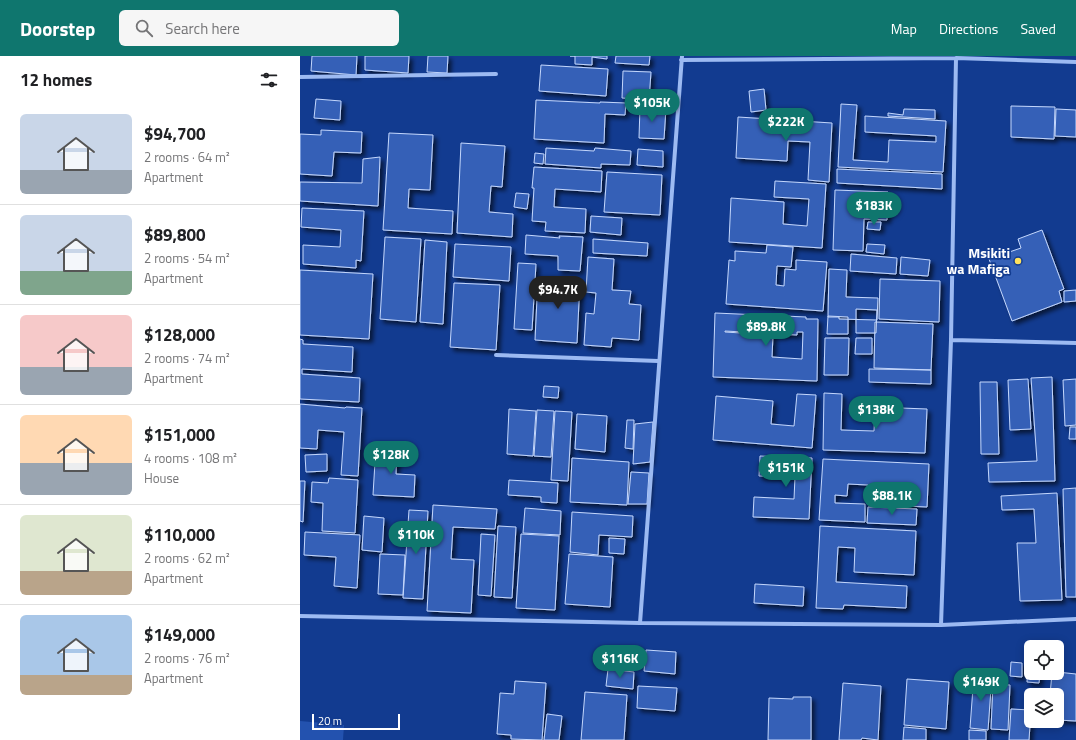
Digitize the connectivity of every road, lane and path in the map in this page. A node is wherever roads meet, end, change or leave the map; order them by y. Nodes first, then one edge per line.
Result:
1 (681, 58) edge
2 (956, 58) junction
3 (1076, 62) edge
4 (496, 74) dead end
5 (300, 77) edge
6 (952, 340) junction
7 (1076, 343) edge
8 (496, 355) dead end
9 (658, 361) junction
10 (300, 616) edge
11 (1076, 619) edge
12 (640, 623) junction
13 (941, 625) junction

1 - 2 street
1 - 9 street
2 - 3 street
2 - 6 street
4 - 5 street
6 - 7 street
6 - 13 street
8 - 9 street
9 - 12 street
10 - 12 street
11 - 13 street
12 - 13 street

